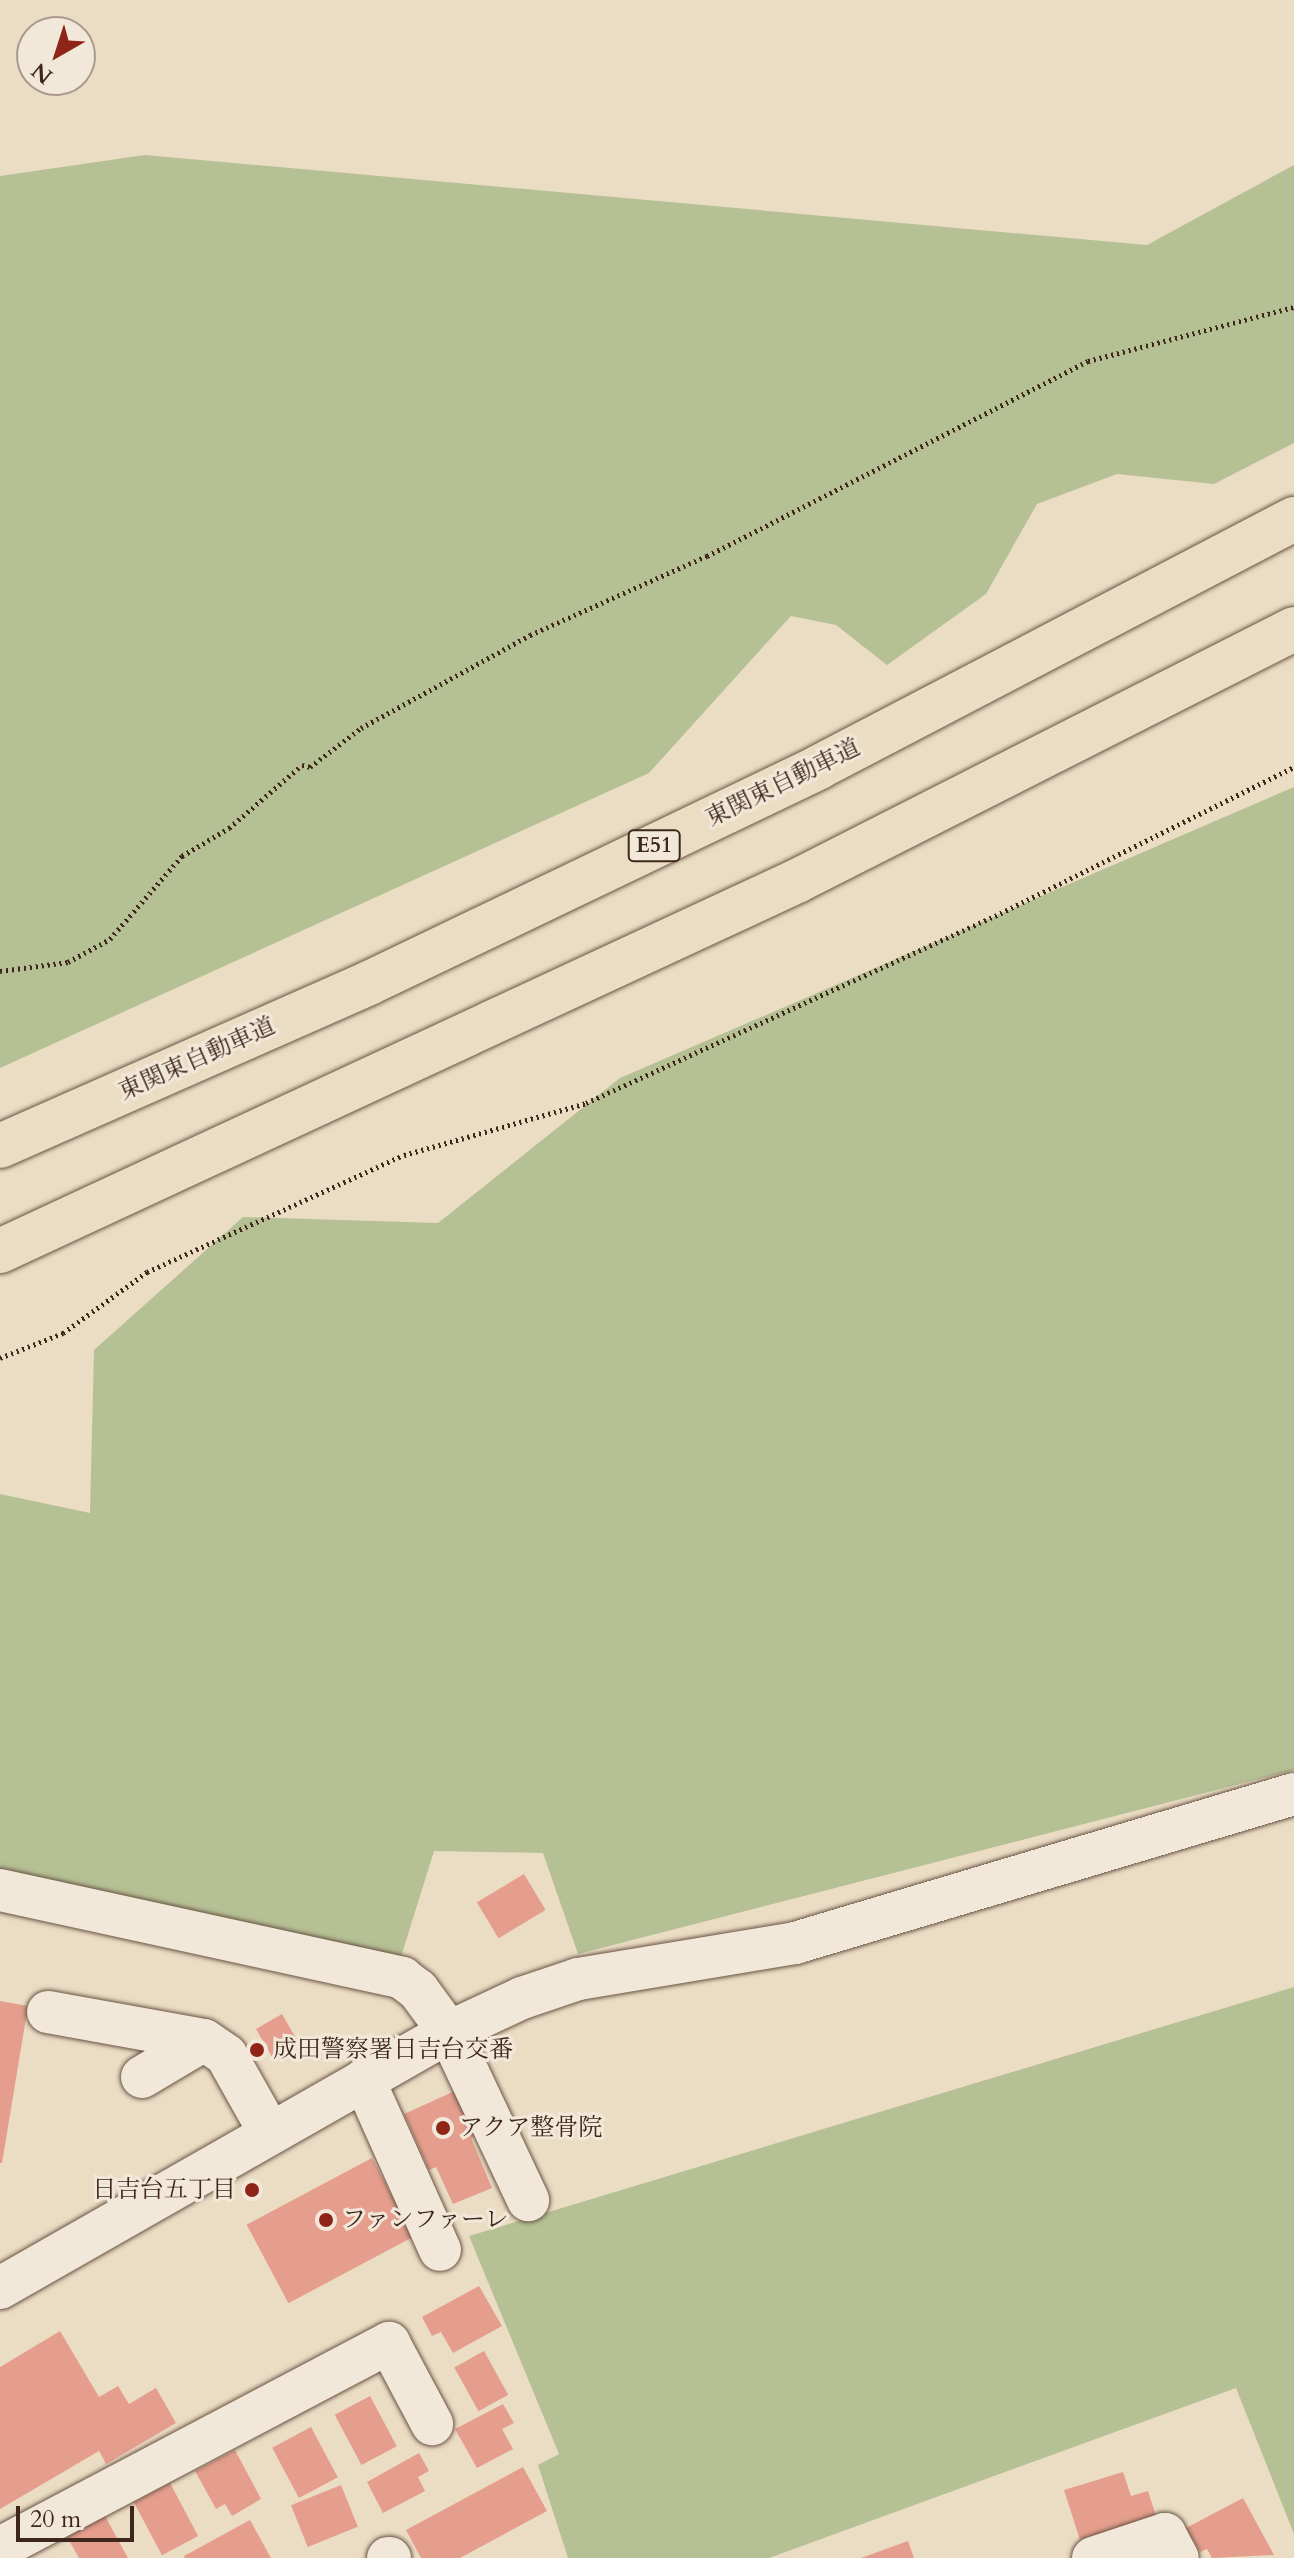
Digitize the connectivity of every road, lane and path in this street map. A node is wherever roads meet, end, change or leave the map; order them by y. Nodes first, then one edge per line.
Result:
1 (1294, 307) edge
2 (1294, 519) edge
3 (1294, 629) edge
4 (1294, 767) edge
5 (0, 971) edge
6 (0, 1146) edge
7 (0, 1251) edge
8 (0, 1358) edge
9 (1294, 1794) edge
10 (0, 1890) edge
11 (48, 2012) dead end
12 (449, 2032) junction
13 (204, 2040) junction
14 (142, 2077) dead end
15 (364, 2080) junction
16 (270, 2133) junction
17 (528, 2200) dead end
18 (440, 2250) dead end
19 (0, 2288) edge
20 (432, 2424) dead end
21 (0, 2548) edge
22 (1093, 2558) edge
23 (1178, 2558) edge

1 - 5 path
2 - 6 highway, 東関東自動車道 / E51
3 - 7 highway
4 - 8 path
9 - 12 street
10 - 12 street
11 - 13 street
12 - 15 street
12 - 17 street
13 - 14 street
13 - 16 street
15 - 16 street
15 - 18 street
16 - 19 street
20 - 21 street
22 - 23 street

